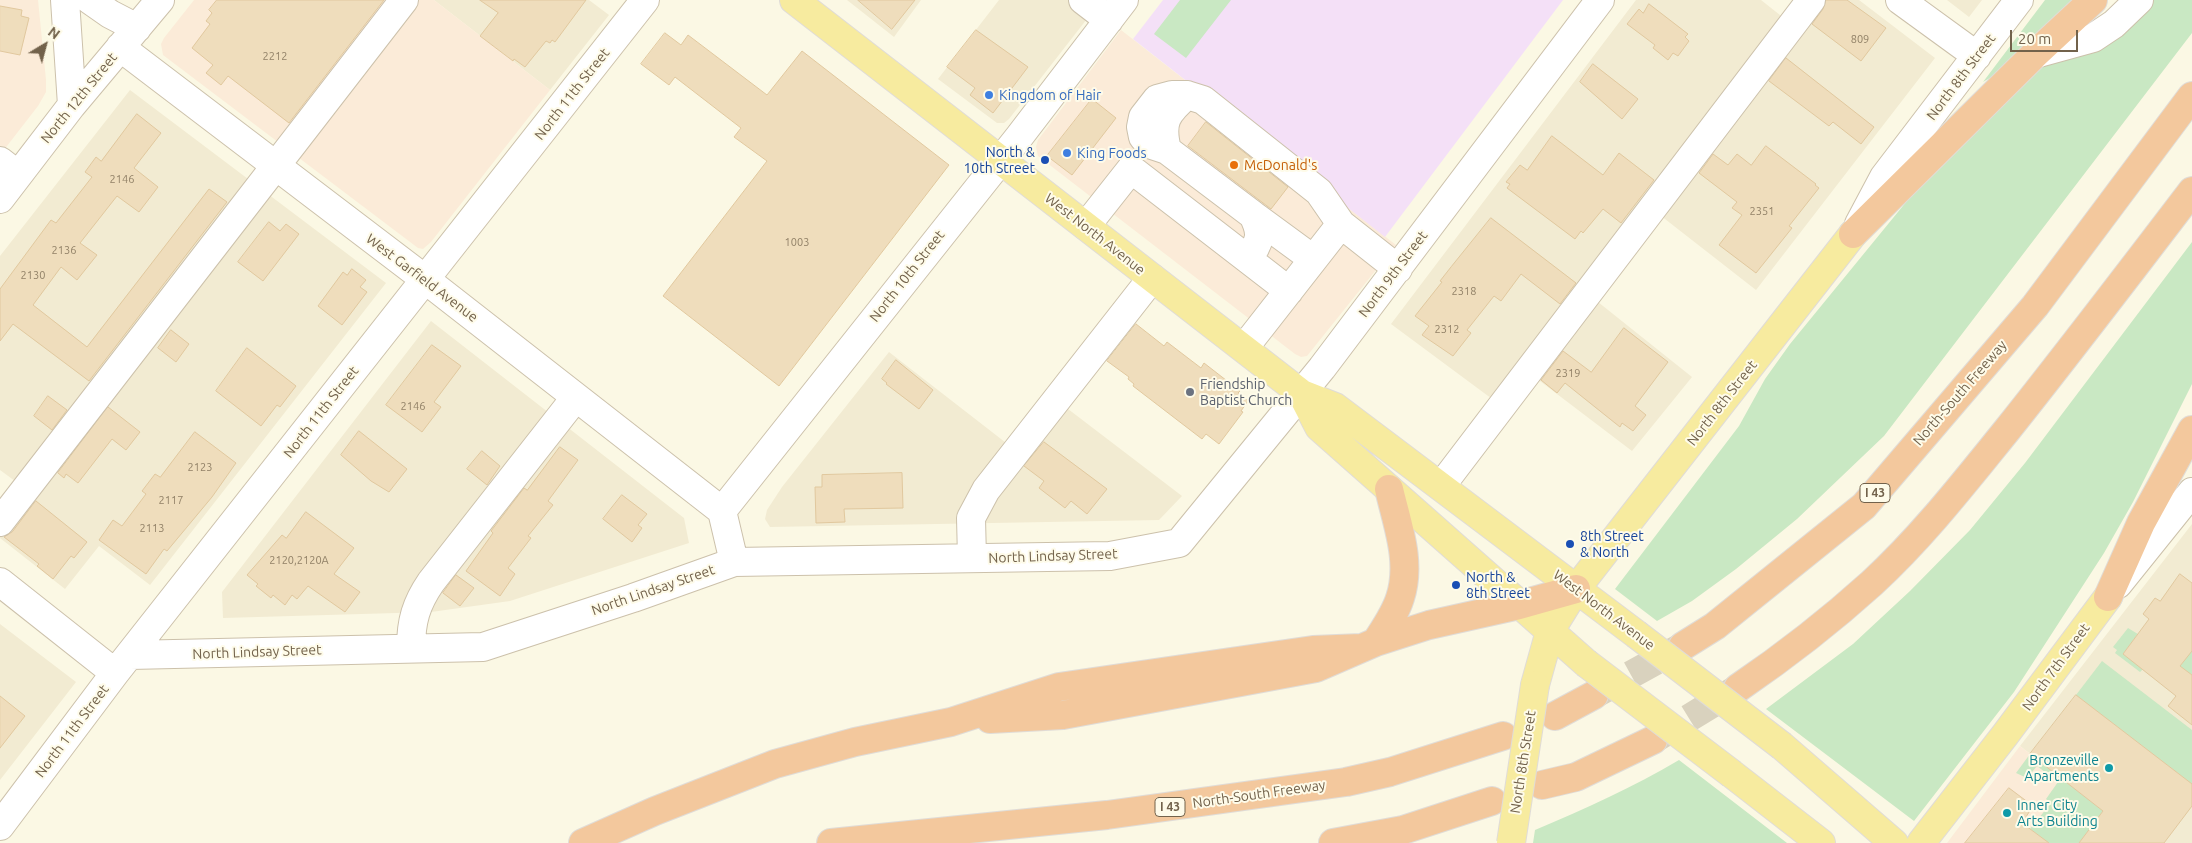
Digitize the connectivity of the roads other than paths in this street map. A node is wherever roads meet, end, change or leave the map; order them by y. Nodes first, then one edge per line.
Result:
1 (65, 0) edge
2 (90, 0) edge
3 (160, 0) edge
4 (404, 0) edge
5 (645, 0) edge
6 (794, 0) edge
7 (1083, 0) edge
8 (1600, 0) edge
9 (1811, 0) edge
10 (1900, 0) edge
11 (2019, 0) edge
12 (2092, 0) edge
13 (2139, 0) edge
14 (1116, 10) edge
15 (128, 37) junction
16 (2035, 54) junction
17 (1977, 56) junction
18 (2192, 96) edge
19 (72, 105) junction
20 (1000, 160) junction
21 (276, 166) junction
22 (9, 168) edge
23 (2192, 191) edge
24 (0, 199) edge
25 (1253, 215) junction
26 (1341, 224) junction
27 (1086, 226) junction
28 (1853, 234) junction
29 (1248, 259) junction
30 (1314, 260) junction
31 (1398, 268) junction
32 (1152, 278) junction
33 (426, 280) junction
34 (1289, 291) junction
35 (1244, 348) junction
36 (1302, 394) junction
37 (576, 397) junction
38 (2192, 430) edge
39 (1441, 486) junction
40 (1389, 488) junction
41 (2192, 492) edge
42 (722, 511) junction
43 (0, 522) edge
44 (1179, 543) joint
45 (972, 558) junction
46 (734, 562) junction
47 (0, 582) edge
48 (1576, 589) junction
49 (2108, 597) junction
50 (1519, 605) junction
51 (1550, 631) junction
52 (1368, 645) junction
53 (1683, 646) tunnel mouth
54 (411, 648) junction
55 (122, 664) junction
56 (1738, 688) tunnel mouth
57 (1594, 695) tunnel mouth
58 (1555, 716) dead end
59 (1503, 736) dead end
60 (1653, 740) tunnel mouth
61 (1542, 785) dead end
62 (1492, 801) dead end
63 (0, 826) edge
64 (584, 843) edge
65 (831, 843) edge
66 (1333, 843) edge
67 (1511, 843) edge
68 (1821, 843) edge
69 (1894, 843) edge
70 (1921, 843) edge

1 - 19 street
2 - 15 street, West Garfield Avenue
3 - 15 street, North 12th Street
4 - 21 street
5 - 33 street, North 11th Street
6 - 20 main road, West North Avenue
7 - 14 street
8 - 31 street, North 9th Street
9 - 39 street
10 - 17 street
11 - 17 street, North 8th Street
12 - 16 highway
13 - 16 street
14 - 20 street, North 10th Street
15 - 19 street, North 12th Street
15 - 21 street, West Garfield Avenue
16 - 28 highway
17 - 28 street, North 8th Street
18 - 53 highway, North-South Freeway / I 43
19 - 22 street, North 12th Street
20 - 27 main road, West North Avenue
20 - 42 street, North 10th Street
21 - 33 street, West Garfield Avenue
21 - 43 street
22 - 24 street, North 12th Street
23 - 56 highway
25 - 26 street
25 - 29 street
25 - 30 street
26 - 30 street
26 - 31 street
27 - 29 street
27 - 32 main road, West North Avenue
28 - 48 main road, North 8th Street
29 - 34 street
30 - 34 street
31 - 36 street, North 9th Street
32 - 35 main road, West North Avenue
32 - 45 street
33 - 37 street, West Garfield Avenue
33 - 55 street, North 11th Street
34 - 35 street
35 - 36 main road, West North Avenue
36 - 39 main road, West North Avenue
36 - 40 main road, West North Avenue
36 - 44 street, North 9th Street
37 - 42 street, West Garfield Avenue
37 - 54 street
38 - 49 highway
39 - 48 main road, West North Avenue
40 - 50 main road, West North Avenue
40 - 52 highway
41 - 49 street, North 7th Street
42 - 46 street
44 - 45 street, North Lindsay Street
45 - 46 street, North Lindsay Street
46 - 54 street, North Lindsay Street
47 - 55 street
48 - 50 highway
48 - 51 main road, North 8th Street
48 - 69 main road, West North Avenue, bridge
49 - 70 main road, North 7th Street
50 - 51 main road, West North Avenue
50 - 52 highway
51 - 67 main road, North 8th Street, bridge
51 - 68 main road, West North Avenue, bridge
52 - 64 highway
54 - 55 street, North Lindsay Street
55 - 63 street, North 11th Street
57 - 58 highway
59 - 65 highway, North-South Freeway / I 43
60 - 61 highway
62 - 66 highway

